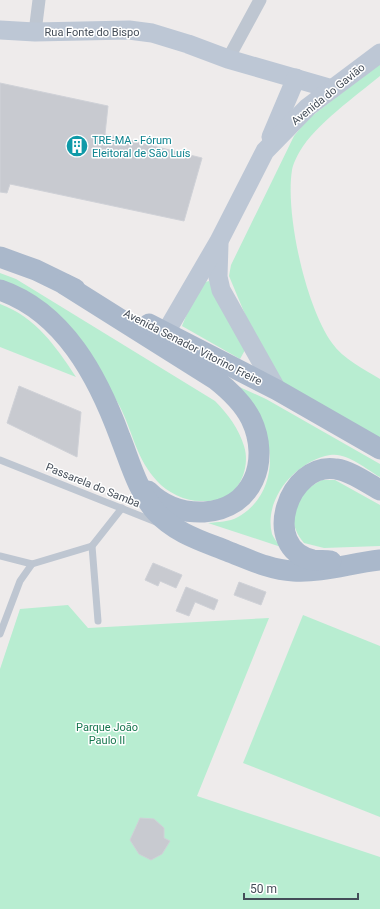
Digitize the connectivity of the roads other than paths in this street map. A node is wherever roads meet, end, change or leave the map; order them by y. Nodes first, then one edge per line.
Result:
1 (39, 0) edge
2 (260, 0) edge
3 (0, 30) edge
4 (35, 32) junction
5 (380, 53) edge
6 (228, 59) junction
7 (296, 78) junction
8 (332, 89) junction
9 (265, 151) junction
10 (219, 241) junction
11 (0, 257) edge
12 (64, 284) junction
13 (0, 290) edge
14 (166, 332) junction
15 (277, 390) junction
16 (380, 450) edge
17 (0, 460) edge
18 (130, 462) junction
19 (380, 490) edge
20 (122, 508) junction
21 (178, 530) junction
22 (92, 546) junction
23 (0, 556) edge
24 (380, 560) edge
25 (358, 562) junction
26 (32, 564) junction
27 (98, 621) dead end
28 (1, 628) edge

1 - 4 street
2 - 6 street
3 - 4 street, Rua Fonte do Bispo
4 - 6 street, Rua Fonte do Bispo
5 - 8 street, Avenida do Gavião
6 - 7 street, Rua Fonte do Bispo
7 - 8 street, Rua Fonte do Bispo
7 - 9 street
8 - 9 street, Avenida do Gavião
9 - 10 street, Avenida do Gavião
10 - 14 street, Avenida do Gavião
10 - 15 street, Avenida do Gavião
11 - 12 main road, Avenida Senador Vitorino Freire
12 - 14 main road, Avenida Senador Vitorino Freire
12 - 18 main road
13 - 18 main road
14 - 15 main road, Avenida Senador Vitorino Freire
15 - 16 main road, Avenida Senador Vitorino Freire
17 - 20 lane, Passarela do Samba
18 - 21 main road
19 - 25 main road
20 - 21 lane, Passarela do Samba
20 - 22 lane
21 - 25 main road
22 - 26 lane
22 - 27 lane
23 - 26 lane
24 - 25 main road
26 - 28 lane

